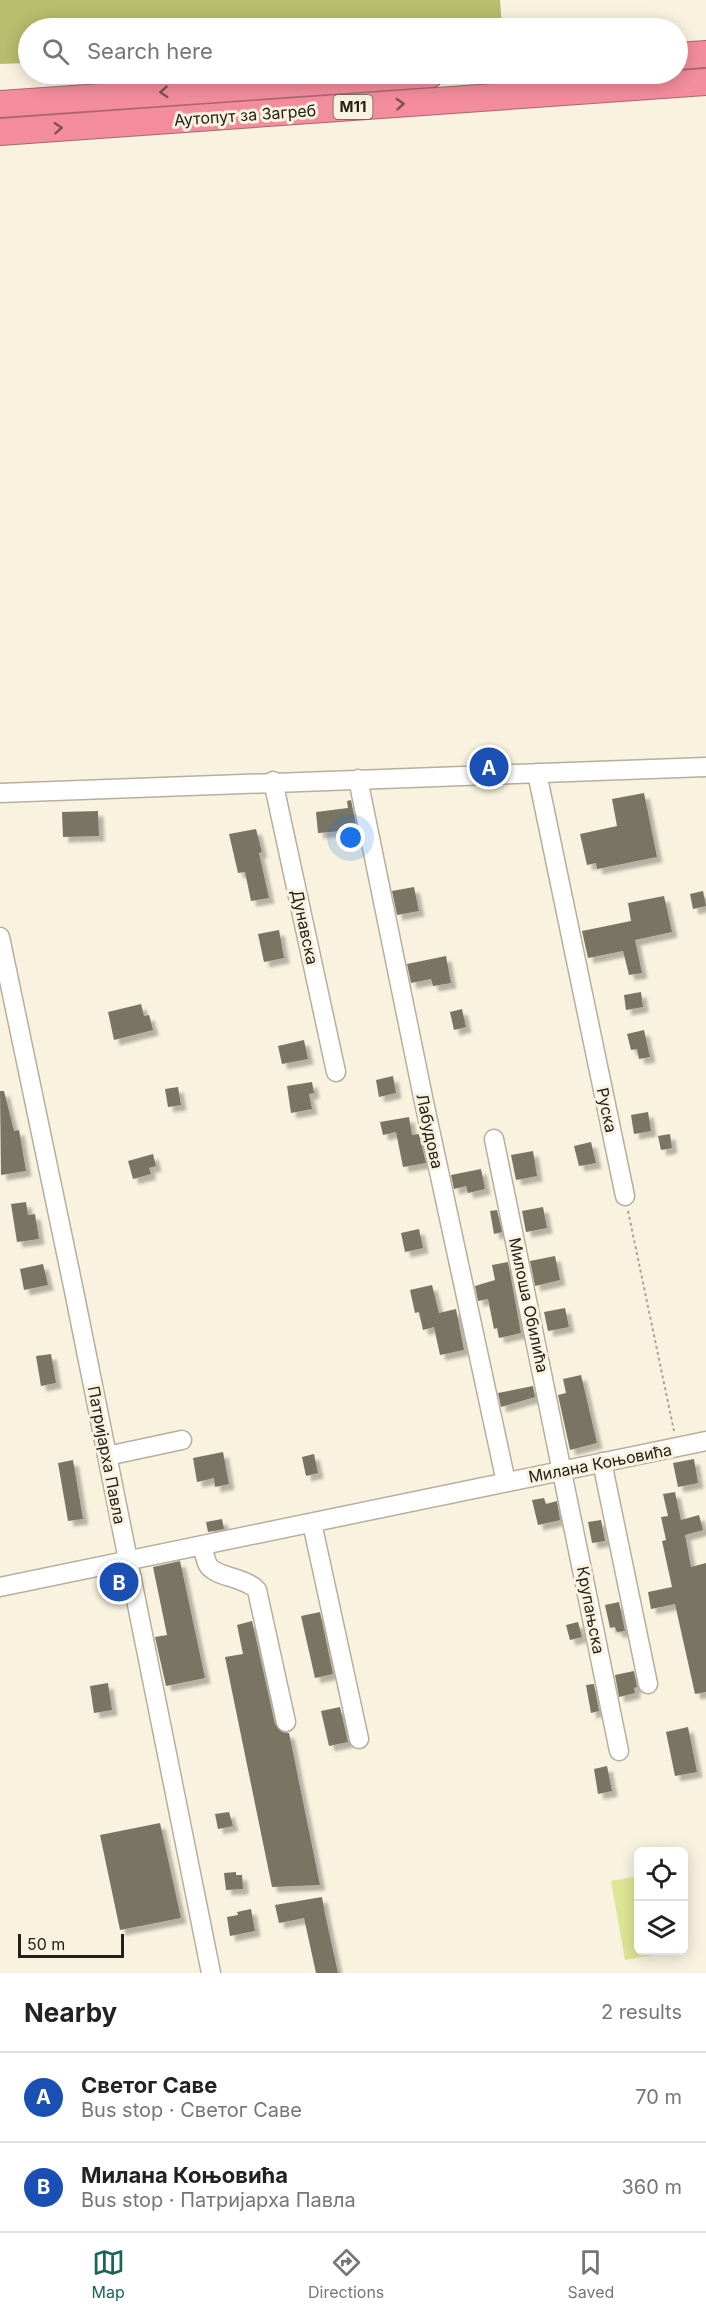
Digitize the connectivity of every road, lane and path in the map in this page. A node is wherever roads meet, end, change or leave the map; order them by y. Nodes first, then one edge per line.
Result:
1 (706, 54) edge
2 (688, 55) edge
3 (706, 82) edge
4 (688, 83) edge
5 (287, 84) edge
6 (678, 84) edge
7 (0, 104) edge
8 (0, 132) edge
9 (706, 767) edge
10 (537, 773) junction
11 (358, 779) junction
12 (273, 782) junction
13 (0, 793) edge
14 (0, 937) edge
15 (336, 1072) dead end
16 (494, 1139) dead end
17 (625, 1196) joint
18 (182, 1440) dead end
19 (705, 1445) edge
20 (678, 1447) junction
21 (107, 1456) junction
22 (602, 1462) junction
23 (563, 1470) junction
24 (506, 1482) junction
25 (312, 1523) junction
26 (202, 1545) junction
27 (128, 1561) junction
28 (0, 1587) edge
29 (648, 1684) dead end
30 (286, 1722) dead end
31 (359, 1739) dead end
32 (619, 1750) dead end
33 (211, 1973) edge

1 - 2 highway
4 -> 3 highway, Аутопут за Загреб / M11
5 -> 7 highway, Аутопут за Загреб / M11
8 -> 6 highway, Аутопут за Загреб / M11
9 - 10 street
10 - 11 street
10 - 17 street, Руска
11 - 12 street
11 - 24 street, Лабудова
12 - 13 street
12 - 15 street, Дунавска
14 - 21 street, Патријарха Павла
16 - 23 street, Милоша Обилића
17 - 20 path
18 - 21 street
19 - 20 street, Милана Коњовића
20 - 22 street, Милана Коњовића
21 - 27 street, Патријарха Павла
22 - 23 street, Милана Коњовића
22 - 29 street
23 - 24 street, Милана Коњовића
23 - 32 street, Крупањска
24 - 25 street, Милана Коњовића
25 - 26 street, Милана Коњовића
25 - 31 street
26 - 27 street, Милана Коњовића
26 - 30 street
27 - 28 street, Милана Коњовића
27 - 33 street, Патријарха Павла

